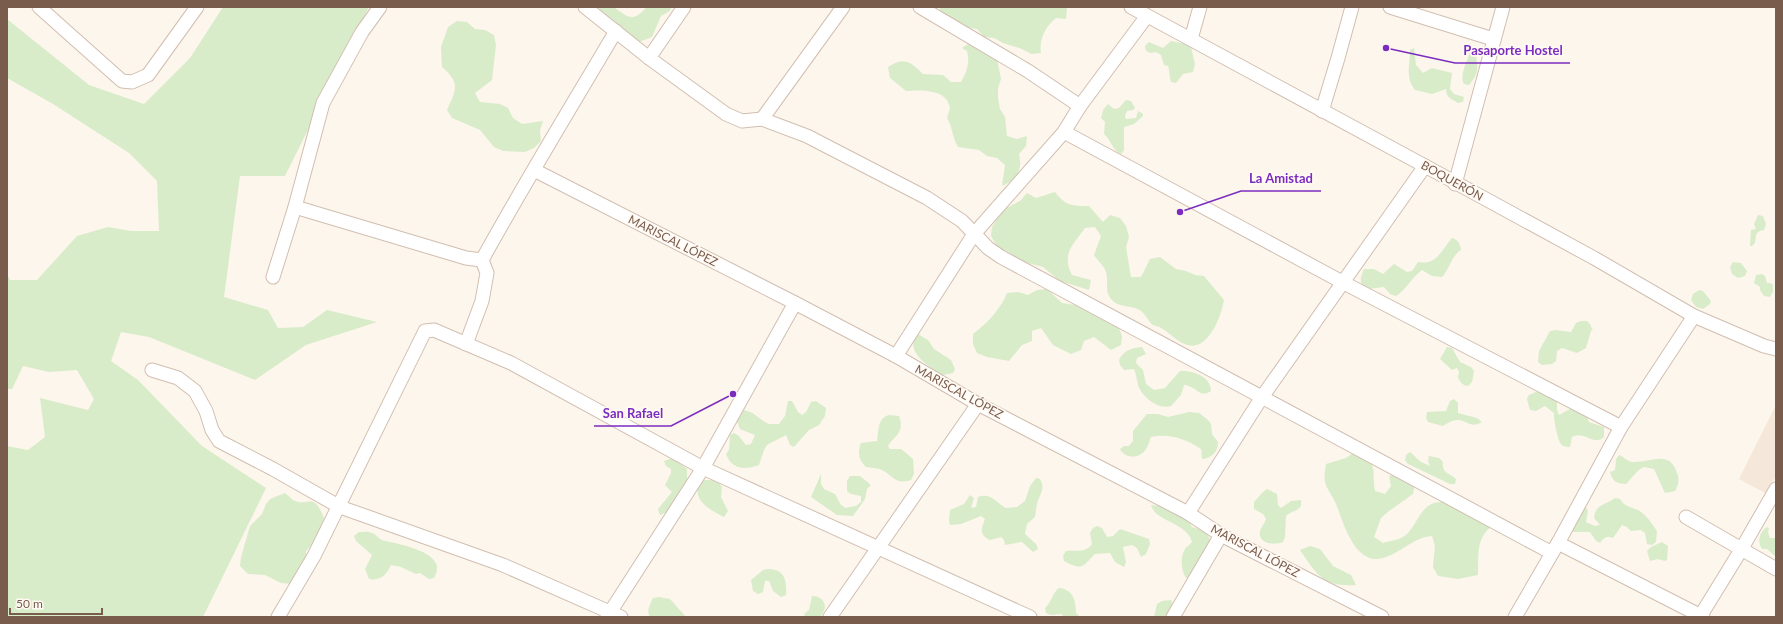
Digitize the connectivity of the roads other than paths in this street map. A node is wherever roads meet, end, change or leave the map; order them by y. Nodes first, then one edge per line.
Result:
1 (39, 7) edge
2 (197, 7) edge
3 (380, 7) edge
4 (585, 7) edge
5 (684, 7) edge
6 (843, 7) edge
7 (920, 7) edge
8 (1131, 7) edge
9 (1200, 7) edge
10 (1352, 7) edge
11 (1390, 7) edge
12 (1503, 7) edge
13 (1147, 16) junction
14 (616, 31) junction
15 (1191, 39) junction
16 (1493, 39) junction
17 (649, 58) junction
18 (1080, 106) junction
19 (1322, 111) junction
20 (762, 119) junction
21 (1064, 132) junction
22 (1425, 166) junction
23 (534, 170) junction
24 (1456, 184) junction
25 (295, 207) junction
26 (974, 234) junction
27 (482, 260) junction
28 (273, 277) dead end
29 (1344, 283) junction
30 (795, 303) junction
31 (1694, 316) junction
32 (466, 344) junction
33 (1776, 349) edge
34 (896, 356) junction
35 (152, 370) dead end
36 (1262, 397) junction
37 (978, 404) junction
38 (1621, 427) junction
39 (703, 468) junction
40 (1776, 489) edge
41 (340, 506) junction
42 (1188, 512) junction
43 (1686, 518) dead end
44 (1221, 535) junction
45 (880, 548) junction
46 (1555, 548) junction
47 (1741, 550) junction
48 (1776, 569) edge
49 (613, 615) edge
50 (1702, 616) edge
51 (278, 617) edge
52 (830, 617) edge
53 (1030, 617) edge
54 (1172, 617) edge
55 (1382, 617) edge
56 (1515, 617) edge

1 - 2 street
3 - 25 street
4 - 14 street
5 - 17 street
6 - 20 street
7 - 18 street
8 - 13 street, BOQUERÓN
9 - 15 street
10 - 19 street
11 - 16 street
12 - 16 street
13 - 15 street, BOQUERÓN
13 - 18 street
14 - 17 street
14 - 23 street
15 - 19 street, BOQUERÓN
16 - 24 street
17 - 20 street
18 - 21 street
19 - 22 street, BOQUERÓN
20 - 26 street
21 - 26 street
21 - 29 street
22 - 24 street, BOQUERÓN
22 - 29 street
23 - 27 street
23 - 30 street, MARISCAL LÓPEZ
24 - 31 street, BOQUERÓN
25 - 27 street
25 - 28 street
26 - 34 street
26 - 36 street
27 - 32 street
29 - 36 street
29 - 38 street
30 - 34 street, MARISCAL LÓPEZ
30 - 39 street
31 - 33 street, BOQUERÓN
31 - 38 street
32 - 39 street
32 - 41 street
34 - 37 street, MARISCAL LÓPEZ
35 - 41 street
36 - 42 street
36 - 46 street
37 - 42 street, MARISCAL LÓPEZ
37 - 45 street
38 - 46 street
39 - 45 street
39 - 49 street
40 - 47 street
41 - 49 street
41 - 51 street
42 - 44 street, MARISCAL LÓPEZ
43 - 47 street
44 - 54 street
44 - 55 street, MARISCAL LÓPEZ
45 - 52 street
45 - 53 street
46 - 50 street
46 - 56 street
47 - 48 street
47 - 50 street

